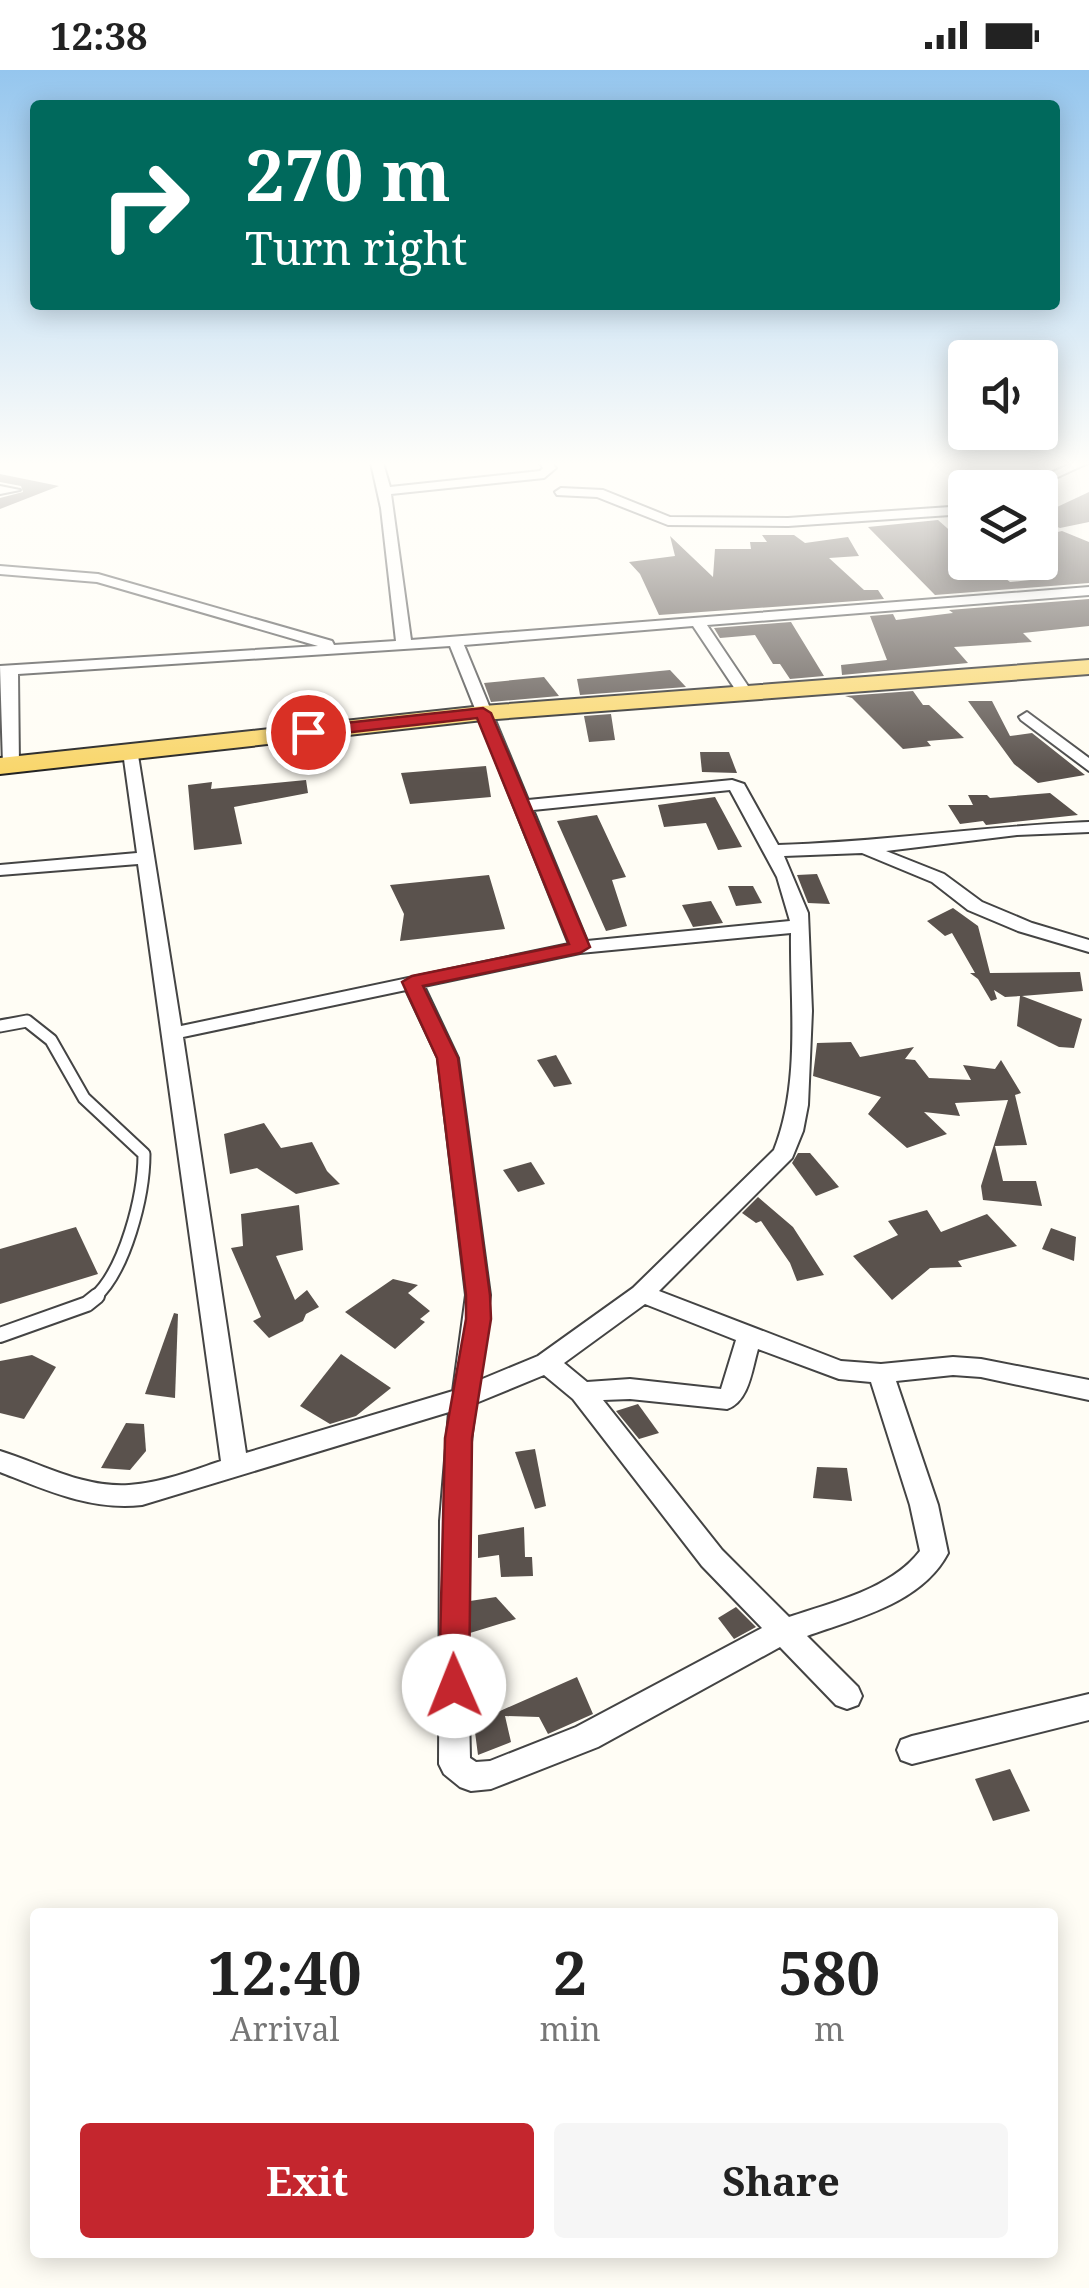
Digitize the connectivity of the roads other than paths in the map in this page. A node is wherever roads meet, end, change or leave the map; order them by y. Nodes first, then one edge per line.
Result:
1 (395, 567) edge
2 (0, 570) edge
3 (1089, 591) edge
4 (697, 621) junction
5 (455, 641) junction
6 (404, 645) junction
7 (346, 649) junction
8 (1088, 668) edge
9 (5, 671) edge
10 (744, 692) junction
11 (483, 713) junction
12 (1026, 718) dead end
13 (131, 752) junction
14 (1087, 762) edge
15 (6, 766) edge
16 (521, 806) junction
17 (1089, 827) edge
18 (865, 848) junction
19 (770, 850) junction
20 (147, 858) junction
21 (0, 870) edge
22 (800, 926) junction
23 (1089, 946) edge
24 (580, 947) junction
25 (412, 982) junction
26 (0, 1026) edge
27 (170, 1034) junction
28 (642, 1294) junction
29 (0, 1335) edge
30 (749, 1338) junction
31 (547, 1363) junction
32 (881, 1373) junction
33 (582, 1392) junction
34 (1088, 1393) edge
35 (465, 1397) junction
36 (0, 1461) edge
37 (235, 1468) junction
38 (781, 1632) junction
39 (848, 1696) dead end
40 (1089, 1707) edge
41 (912, 1750) dead end

1 - 6 street
2 - 7 street
3 - 4 street
4 - 5 street
4 - 10 street
5 - 6 street
5 - 11 street
6 - 7 street
7 - 9 street
8 - 10 main road
9 - 15 street
10 - 11 main road
11 - 13 main road
11 - 16 street
12 - 14 street
13 - 15 main road
13 - 20 street
16 - 19 street
16 - 24 street
17 - 18 street
18 - 19 street
18 - 23 street
19 - 22 street
20 - 21 street
20 - 27 street
22 - 24 street
22 - 28 street
24 - 25 street
25 - 27 street
25 - 35 street
26 - 29 lane
27 - 37 street
28 - 30 street
28 - 31 street
30 - 32 street
30 - 33 street
31 - 33 street
31 - 35 street
32 - 34 street
32 - 38 street
33 - 38 street
35 - 37 street
35 - 38 street
36 - 37 street
38 - 39 street
40 - 41 street

